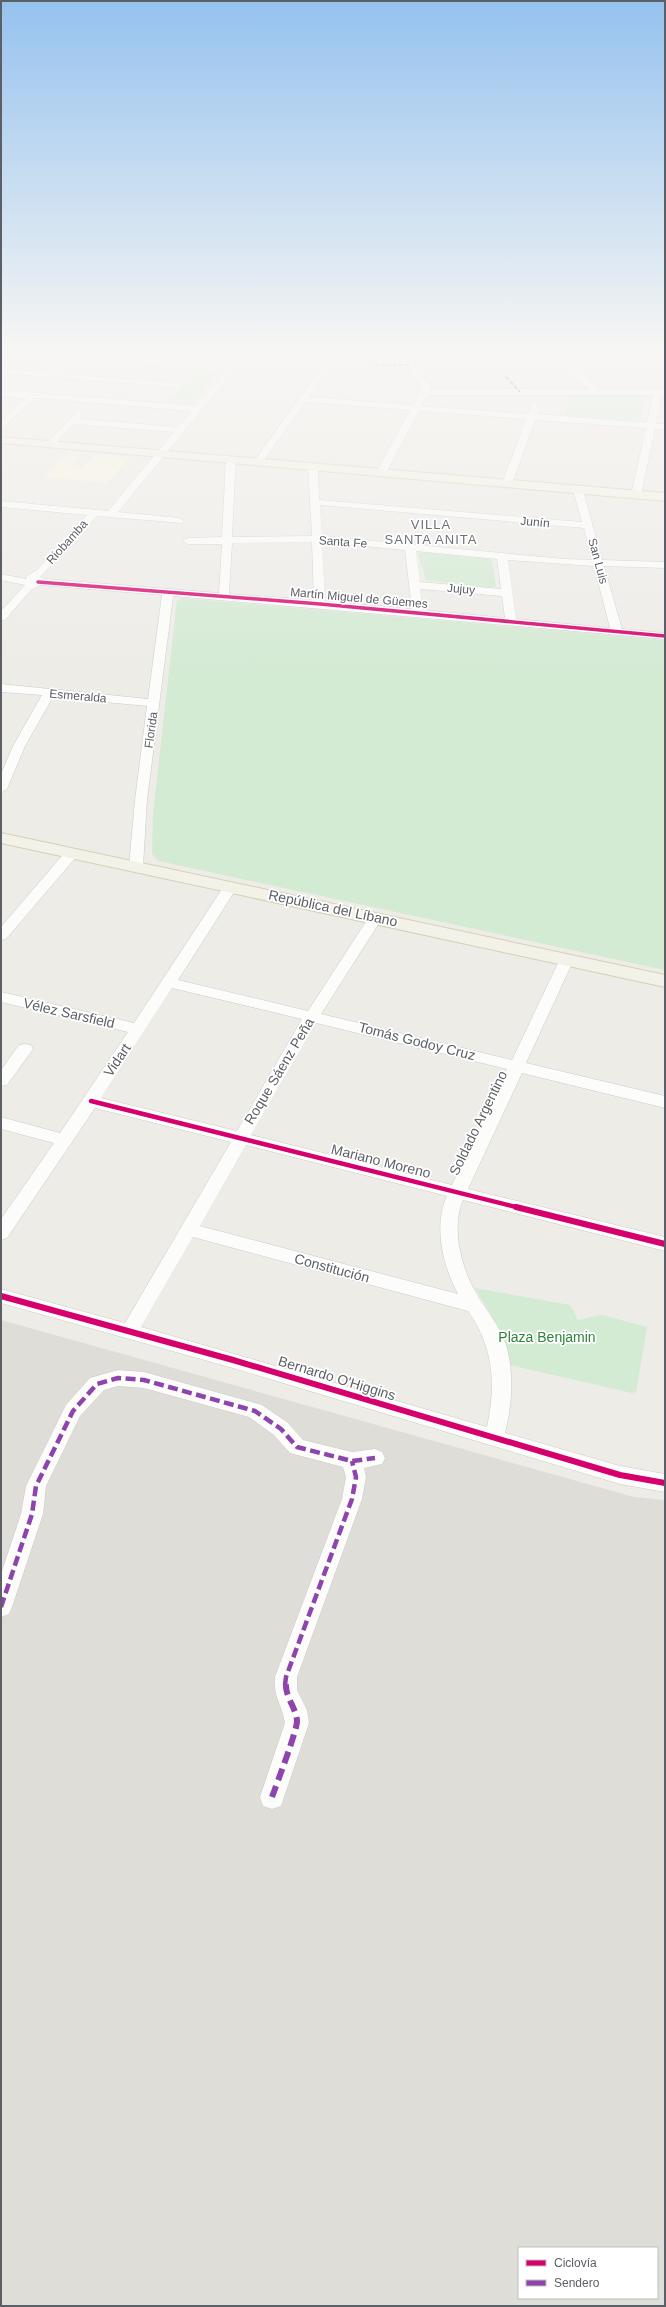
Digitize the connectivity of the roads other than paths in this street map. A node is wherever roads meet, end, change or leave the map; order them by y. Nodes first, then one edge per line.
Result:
1 (158, 459) edge
2 (216, 459) edge
3 (260, 459) edge
4 (389, 459) edge
5 (516, 459) edge
6 (643, 459) edge
7 (231, 460) junction
8 (258, 462) junction
9 (313, 467) junction
10 (381, 473) junction
11 (507, 484) junction
12 (578, 490) junction
13 (636, 495) junction
14 (665, 497) edge
15 (315, 502) junction
16 (1, 504) edge
17 (94, 513) junction
18 (111, 514) junction
19 (179, 521) dead end
20 (589, 526) junction
21 (317, 539) junction
22 (226, 540) junction
23 (188, 541) dead end
24 (410, 547) junction
25 (502, 556) junction
26 (599, 565) junction
27 (665, 565) edge
28 (1, 577) edge
29 (33, 580) junction
30 (414, 585) junction
31 (168, 593) junction
32 (507, 593) junction
33 (224, 597) junction
34 (320, 604) junction
35 (418, 613) junction
36 (1, 618) edge
37 (512, 622) junction
38 (617, 632) junction
39 (665, 636) edge
40 (1, 688) edge
41 (49, 693) junction
42 (155, 703) junction
43 (1, 790) edge
44 (1, 838) edge
45 (72, 853) junction
46 (136, 866) junction
47 (231, 886) junction
48 (1, 915) edge
49 (376, 917) junction
50 (16, 918) junction
51 (1, 936) edge
52 (567, 959) junction
53 (665, 981) edge
54 (168, 982) junction
55 (1, 997) edge
56 (312, 1016) junction
57 (138, 1029) junction
58 (25, 1049) dead end
59 (519, 1066) junction
60 (1, 1081) edge
61 (91, 1101) junction
62 (665, 1102) edge
63 (1, 1124) edge
64 (239, 1138) junction
65 (64, 1140) junction
66 (458, 1193) junction
67 (4, 1222) edge
68 (188, 1229) junction
69 (665, 1244) edge
70 (1, 1296) edge
71 (476, 1306) junction
72 (129, 1332) junction
73 (494, 1438) junction
74 (375, 1458) dead end
75 (352, 1461) junction
76 (665, 1483) edge
77 (1, 1607) edge
78 (272, 1797) dead end

1 - 18 street
2 - 7 main road
3 - 8 street
4 - 10 street
5 - 11 street
6 - 13 street
7 - 8 main road
7 - 22 street
8 - 9 main road
9 - 10 main road
9 - 15 street
10 - 11 main road
11 - 12 main road
12 - 13 main road
12 - 20 street, San Luis
13 - 14 main road
15 - 20 street, Junín
15 - 21 street
16 - 17 street
17 - 18 street
17 - 29 street, Riobamba
18 - 19 street
20 - 26 street, San Luis
21 - 22 street, Santa Fe
21 - 24 street, Santa Fe
21 - 34 street
22 - 23 street, Santa Fe
22 - 33 street
24 - 25 street, Santa Fe
24 - 30 street
25 - 26 street, Santa Fe
25 - 32 street
26 - 27 street, Santa Fe
26 - 38 street, San Luis
28 - 29 street, Martín Miguel de Güemes
29 - 31 street, Martín Miguel de Güemes
29 - 36 street, Riobamba
30 - 32 street, Jujuy
30 - 35 street
31 - 33 street, Martín Miguel de Güemes
31 - 42 street, Florida
32 - 37 street
33 - 34 street, Martín Miguel de Güemes
34 - 35 street, Martín Miguel de Güemes
35 - 37 street, Martín Miguel de Güemes
37 - 38 street, Martín Miguel de Güemes
38 - 39 street, Martín Miguel de Güemes
40 - 41 street, Esmeralda
41 - 42 street, Esmeralda
41 - 43 street
42 - 46 street, Florida
44 - 45 main road, República del Líbano
45 - 46 main road, República del Líbano
45 - 50 street
46 - 47 main road, República del Líbano
47 - 49 main road, República del Líbano
47 - 54 street, Vidart
48 - 50 street
49 - 52 main road, República del Líbano
49 - 56 street, Roque Sáenz Peña
50 - 51 street
52 - 53 main road, República del Líbano
52 - 59 street, Soldado Argentino
54 - 56 street, Tomás Godoy Cruz
54 - 57 street, Vidart
55 - 57 street, Vélez Sarsfield
56 - 59 street, Tomás Godoy Cruz
56 - 64 street, Roque Sáenz Peña
57 - 61 street, Vidart
58 - 60 street
59 - 62 street, Tomás Godoy Cruz
59 - 66 street, Soldado Argentino
61 - 64 street, Mariano Moreno
61 - 65 street, Vidart
63 - 65 street
64 - 66 street, Mariano Moreno
64 - 68 street, Roque Sáenz Peña
65 - 67 street, Vidart
66 - 69 street, Mariano Moreno
66 - 71 street, Soldado Argentino
68 - 71 street, Constitución
68 - 72 street, Roque Sáenz Peña
70 - 72 street, Bernardo O'Higgins
71 - 73 street, Soldado Argentino
72 - 73 street, Bernardo O'Higgins
73 - 76 street, Bernardo O'Higgins
74 - 75 street
75 - 77 street
75 - 78 street

